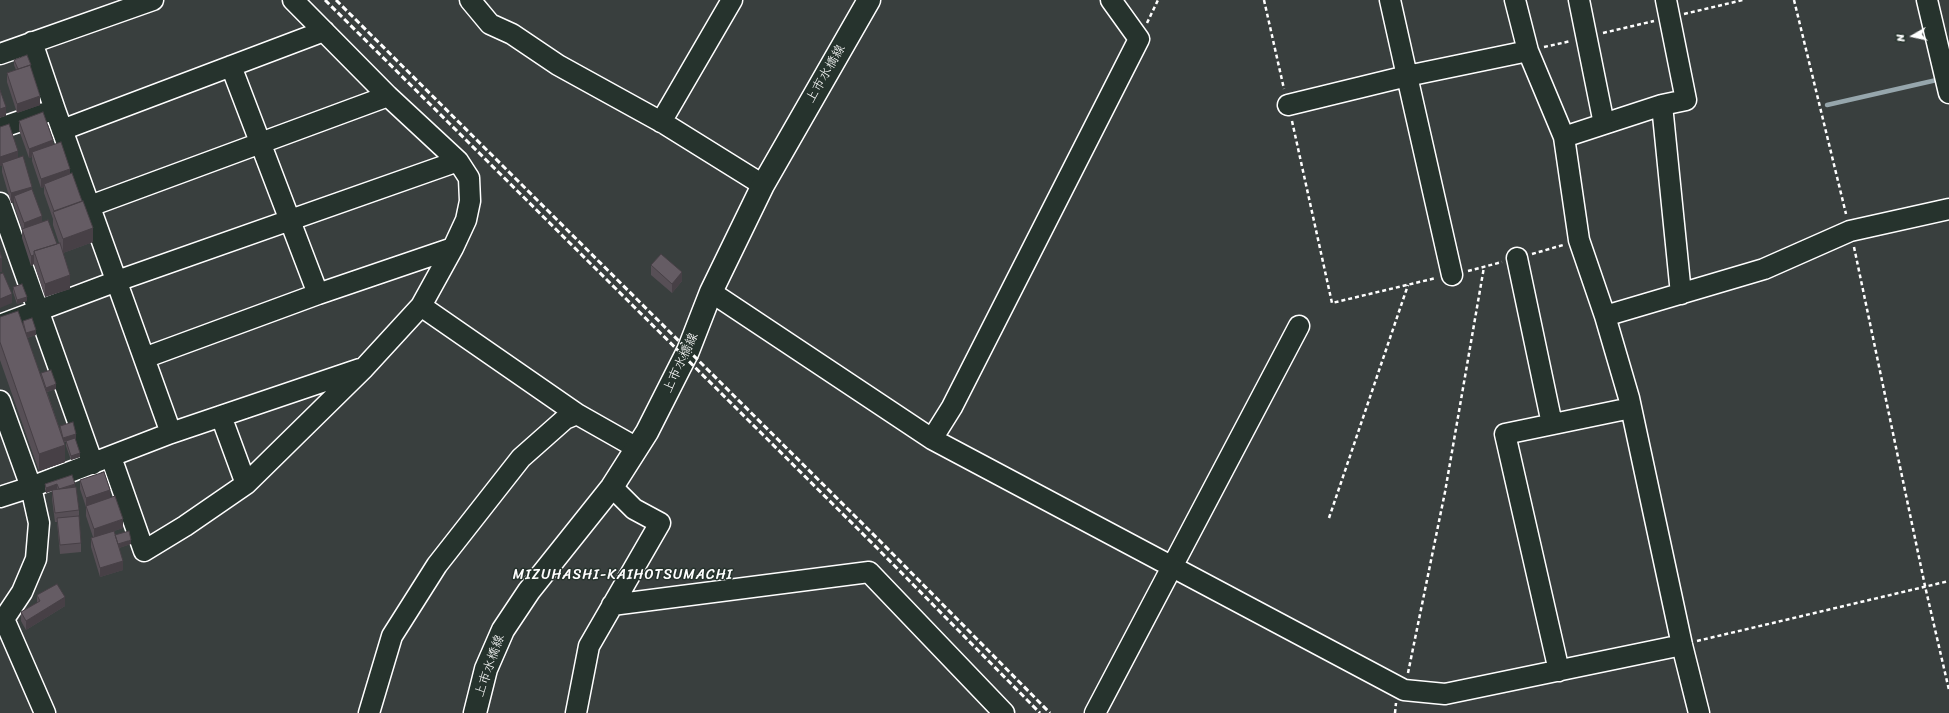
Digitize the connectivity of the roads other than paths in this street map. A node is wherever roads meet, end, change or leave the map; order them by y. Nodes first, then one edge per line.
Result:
1 (153, 0) edge
2 (293, 0) edge
3 (470, 0) edge
4 (732, 0) edge
5 (868, 0) edge
6 (1111, 0) edge
7 (1390, 0) edge
8 (1515, 0) edge
9 (1579, 0) edge
10 (1927, 0) edge
11 (1668, 8) edge
12 (324, 31) junction
13 (32, 42) junction
14 (1528, 51) junction
15 (0, 54) edge
16 (231, 66) junction
17 (1407, 76) junction
18 (1949, 93) edge
19 (388, 96) junction
20 (1288, 104) road end
21 (1662, 105) junction
22 (54, 110) junction
23 (661, 122) junction
24 (1604, 124) junction
25 (0, 128) edge
26 (62, 130) junction
27 (1564, 137) junction
28 (260, 143) junction
29 (458, 161) junction
30 (763, 185) junction
31 (0, 203) edge
32 (90, 206) junction
33 (1949, 209) edge
34 (290, 221) junction
35 (453, 248) junction
36 (1517, 258) dead end
37 (1452, 275) road end
38 (118, 281) junction
39 (711, 292) junction
40 (318, 294) junction
41 (1681, 294) junction
42 (421, 306) junction
43 (38, 311) junction
44 (1605, 316) junction
45 (0, 325) edge
46 (1299, 326) dead end
47 (144, 358) junction
48 (364, 368) junction
49 (0, 401) edge
50 (1630, 408) junction
51 (577, 414) junction
52 (221, 416) junction
53 (1552, 424) junction
54 (171, 433) junction
55 (932, 439) junction
56 (637, 448) junction
57 (102, 460) junction
58 (246, 484) junction
59 (31, 487) junction
60 (612, 487) junction
61 (0, 497) edge
62 (1172, 567) junction
63 (612, 605) junction
64 (2, 620) edge
65 (1682, 645) junction
66 (1559, 671) junction
67 (45, 713) edge
68 (369, 713) edge
69 (475, 713) edge
70 (576, 713) edge
71 (1004, 713) edge
72 (1095, 713) edge
73 (1699, 713) edge

1 - 13 street
2 - 12 street
3 - 23 street
4 - 23 street
5 - 30 main road, 上市水橋線
6 - 55 street
7 - 17 street
8 - 14 street
9 - 24 street
10 - 18 street
11 - 21 street
12 - 16 street
12 - 19 street
13 - 15 street
13 - 22 street
14 - 17 street
14 - 27 street
16 - 26 street
16 - 28 street
17 - 20 street
17 - 37 street
19 - 28 street
19 - 29 street
21 - 24 street
21 - 41 street
22 - 25 street
22 - 26 street
23 - 30 street
24 - 27 street
26 - 32 street
27 - 44 street
28 - 32 street
28 - 34 street
29 - 34 street
29 - 35 street
30 - 39 main road, 上市水橋線
31 - 43 street
32 - 38 street
33 - 41 street
34 - 38 street
34 - 40 street
35 - 40 street
35 - 42 street
36 - 53 street
38 - 43 street
38 - 47 street
39 - 55 street
39 - 56 main road, 上市水橋線
40 - 47 street
41 - 44 street
42 - 48 street
42 - 51 street
43 - 45 street
43 - 57 street
44 - 50 street
46 - 62 street
47 - 54 street
48 - 52 street
48 - 58 street
49 - 59 street
50 - 53 street
50 - 65 street
51 - 56 street
51 - 68 street
52 - 54 street
52 - 58 street
53 - 66 street
54 - 57 street
55 - 62 street
56 - 60 main road, 上市水橋線
57 - 58 street
57 - 59 street
59 - 61 street
59 - 64 street
60 - 63 street
60 - 69 main road, 上市水橋線
62 - 66 street
62 - 72 street
63 - 70 street
63 - 71 street
64 - 67 street
65 - 66 street
65 - 73 street

